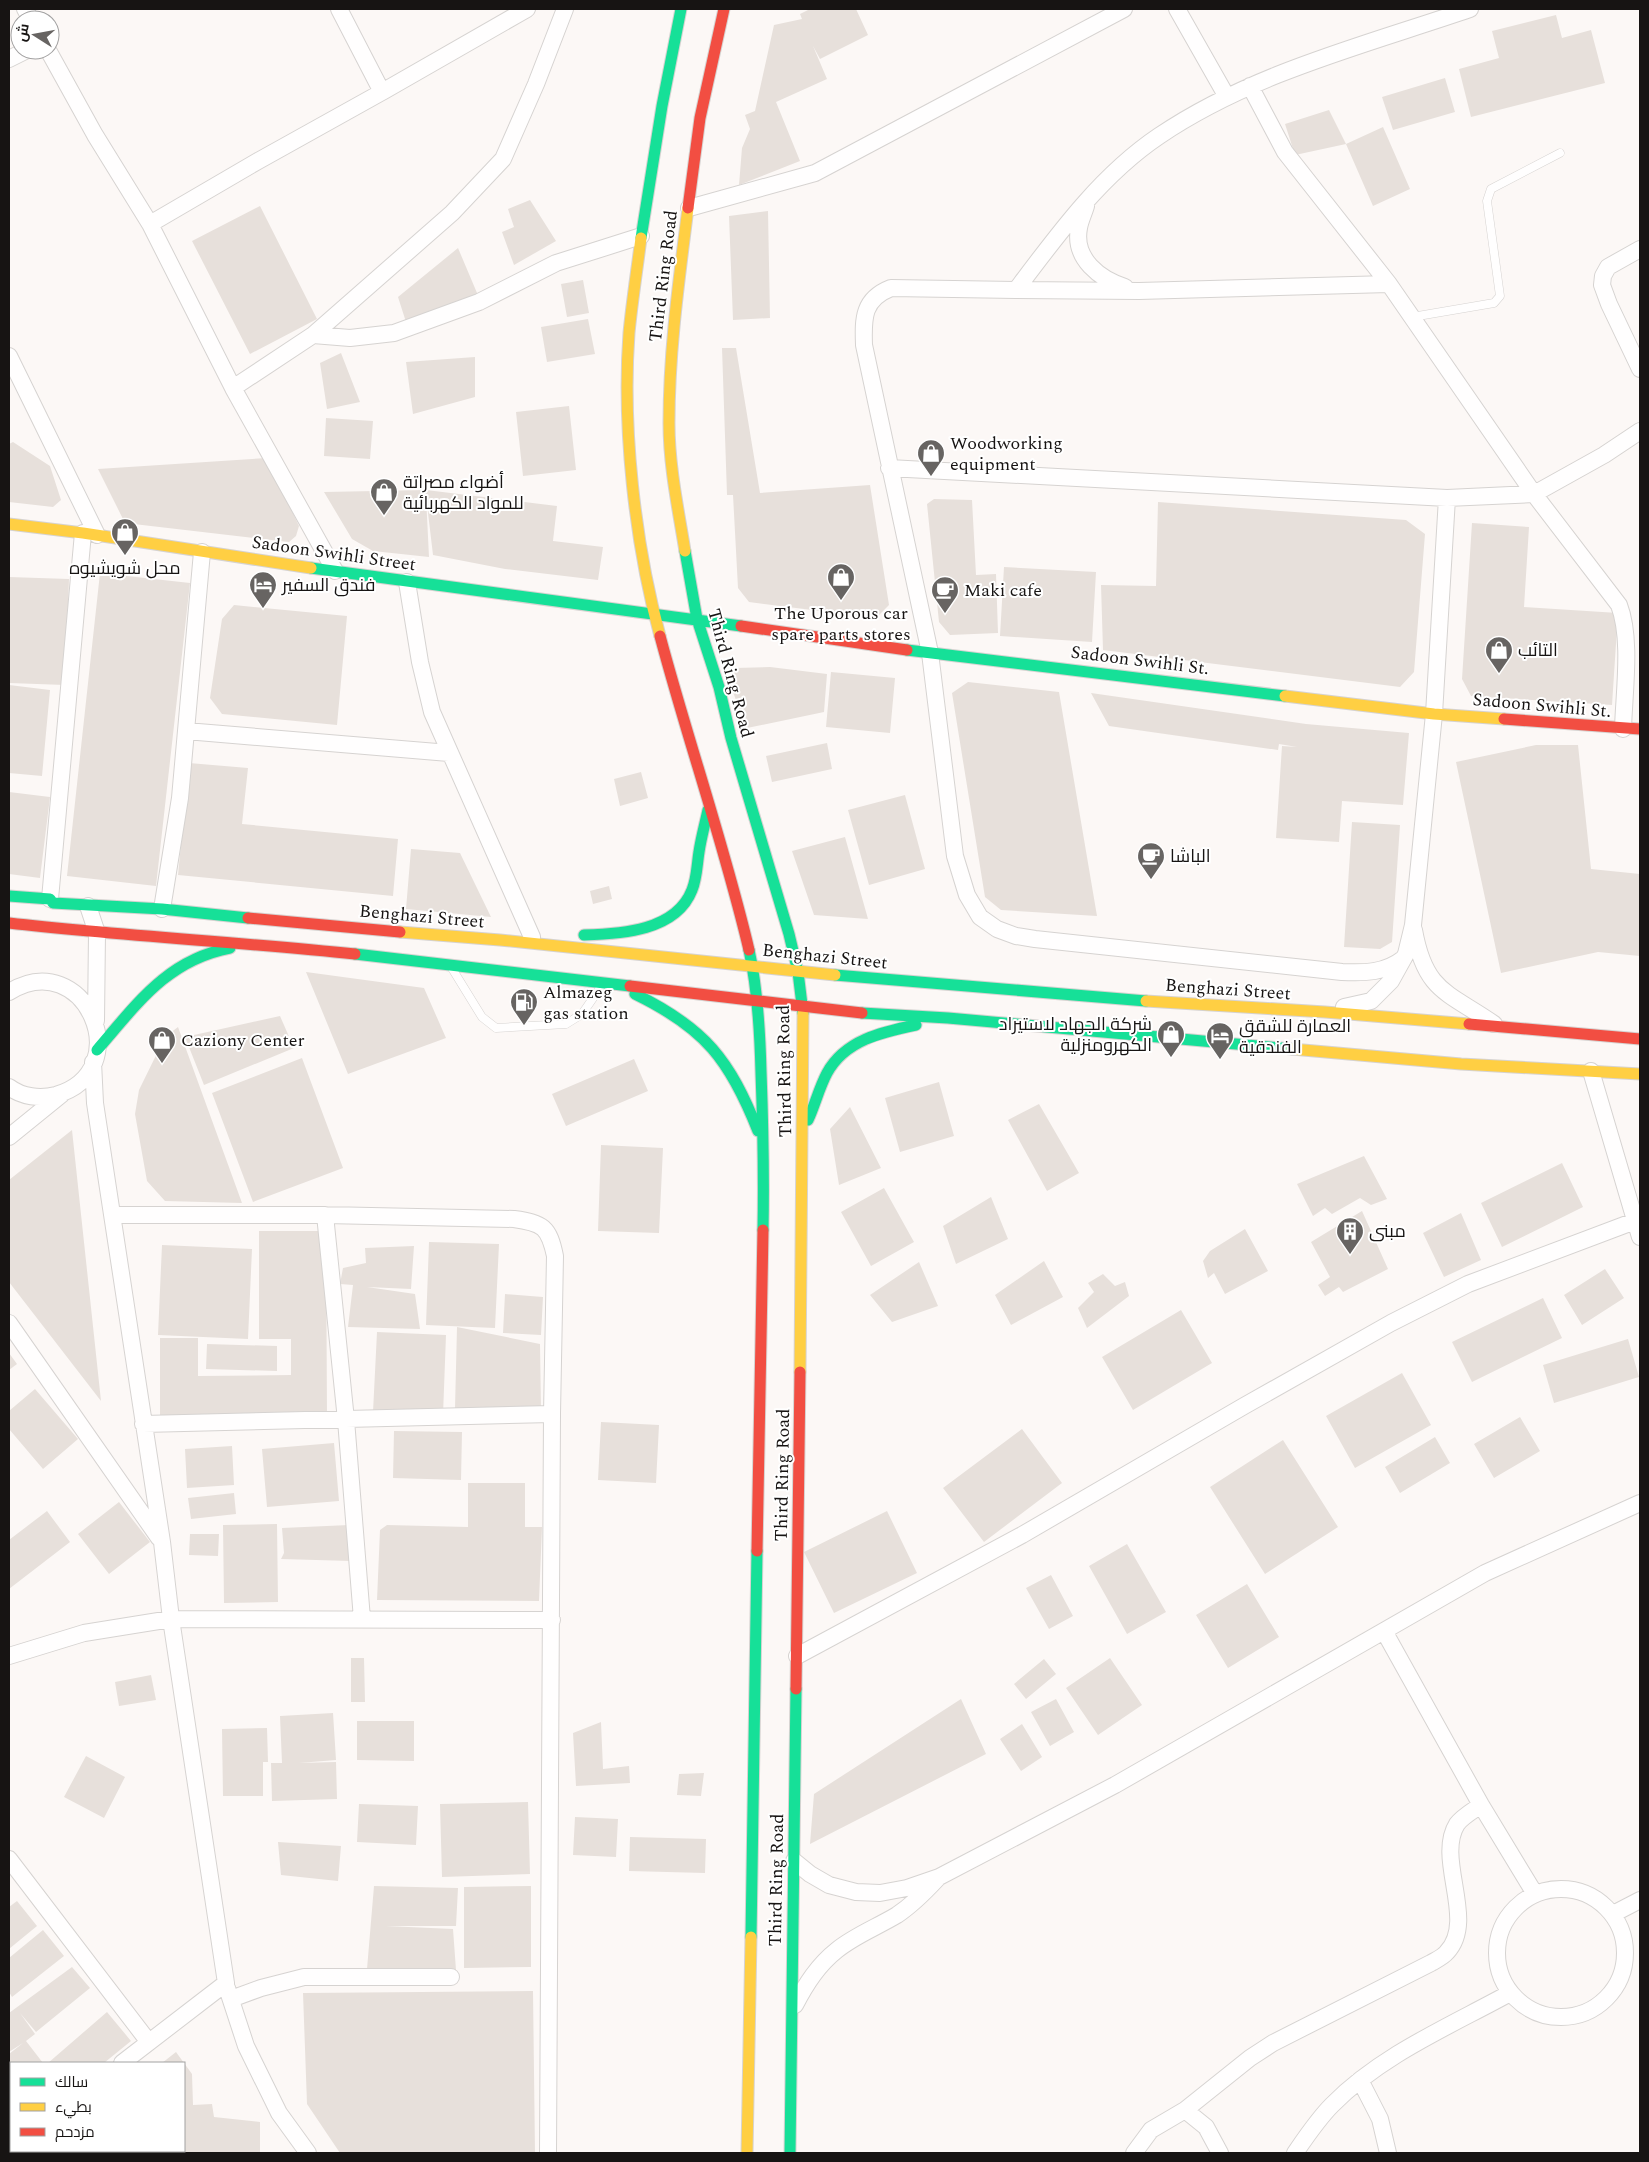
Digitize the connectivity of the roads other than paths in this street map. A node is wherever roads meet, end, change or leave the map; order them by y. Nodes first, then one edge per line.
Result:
1 (339, 9) edge
2 (527, 9) edge
3 (565, 9) edge
4 (681, 9) edge
5 (724, 9) edge
6 (1124, 9) edge
7 (1177, 9) edge
8 (1470, 9) edge
9 (54, 60) edge
10 (1250, 86) junction
11 (382, 92) junction
12 (1227, 97) junction
13 (1560, 153) dead end
14 (1088, 198) junction
15 (689, 208) junction
16 (150, 224) junction
17 (641, 236) junction
18 (1640, 249) edge
19 (1389, 284) junction
20 (1016, 290) junction
21 (1139, 291) junction
22 (1412, 317) junction
23 (313, 335) junction
24 (9, 356) edge
25 (1640, 369) edge
26 (233, 388) junction
27 (1640, 431) edge
28 (889, 468) junction
29 (1534, 494) junction
30 (1447, 498) junction
31 (9, 524) edge
32 (90, 534) junction
33 (202, 552) junction
34 (335, 571) junction
35 (407, 582) junction
36 (654, 614) junction
37 (697, 619) junction
38 (930, 653) junction
39 (1434, 714) junction
40 (1623, 729) junction
41 (1640, 729) edge
42 (186, 731) junction
43 (449, 753) junction
44 (709, 807) junction
45 (11, 896) edge
46 (50, 899) junction
47 (88, 906) junction
48 (162, 909) junction
49 (9, 925) edge
50 (1413, 925) junction
51 (97, 933) junction
52 (532, 937) junction
53 (500, 940) junction
54 (249, 943) junction
55 (1404, 958) junction
56 (449, 964) junction
57 (754, 967) junction
58 (798, 972) junction
59 (607, 983) junction
60 (9, 992) edge
61 (756, 1001) junction
62 (802, 1007) junction
63 (1325, 1012) junction
64 (948, 1018) junction
65 (96, 1023) junction
66 (1500, 1028) junction
67 (1640, 1039) edge
68 (95, 1056) junction
69 (1591, 1070) junction
70 (1640, 1074) edge
71 (9, 1087) edge
72 (65, 1092) junction
73 (803, 1132) junction
74 (9, 1137) edge
75 (764, 1149) junction
76 (325, 1214) junction
77 (112, 1215) junction
78 (1635, 1221) junction
79 (1640, 1237) edge
80 (9, 1323) edge
81 (552, 1414) junction
82 (346, 1420) junction
83 (143, 1424) junction
84 (1640, 1503) edge
85 (162, 1542) junction
86 (171, 1618) junction
87 (362, 1619) junction
88 (552, 1620) junction
89 (1384, 1631) junction
90 (9, 1656) edge
91 (797, 1656) junction
92 (1481, 1804) junction
93 (9, 1859) edge
94 (794, 1861) junction
95 (939, 1877) junction
96 (1535, 1894) junction
97 (1640, 1900) edge
98 (1613, 1914) junction
99 (451, 1977) dead end
100 (228, 1991) junction
101 (1510, 1993) junction
102 (791, 2014) junction
103 (148, 2041) junction
104 (123, 2062) edge
105 (1360, 2080) junction
106 (1186, 2110) junction
107 (308, 2153) edge
108 (548, 2153) edge
109 (747, 2153) edge
110 (790, 2153) edge
111 (1134, 2153) edge
112 (1220, 2153) edge
113 (1295, 2153) edge
114 (1388, 2153) edge

1 - 11 street
2 - 11 street
3 - 23 street
4 - 17 main road, Third Ring Road
5 - 15 main road, Third Ring Road
6 - 15 street
7 - 12 street
8 - 10 street
9 - 16 street
10 - 12 street
10 - 19 street
11 - 16 street
12 - 14 street
13 - 22 lane
14 - 20 street
14 - 21 street
15 - 37 main road, Third Ring Road
16 - 26 street
17 - 23 street
17 - 36 main road, Third Ring Road
18 - 25 street
19 - 21 street
19 - 22 street
20 - 21 street
20 - 28 street
22 - 29 street
23 - 26 street
24 - 32 street
26 - 34 street
27 - 29 street
28 - 30 street
28 - 38 street
29 - 30 street
29 - 40 street
30 - 39 street
31 - 32 main road, Sadoon Swihli Street
32 - 33 main road, Sadoon Swihli Street
32 - 46 street
33 - 34 main road, Sadoon Swihli Street
33 - 42 street
34 - 35 main road, Sadoon Swihli Street
35 - 36 main road, Sadoon Swihli Street
35 - 43 street
36 - 37 main road, Sadoon Swihli St.
36 - 44 main road, Third Ring Road
37 - 38 main road, Sadoon Swihli St.
37 - 58 main road, Third Ring Road
38 - 39 main road, Sadoon Swihli St.
38 - 55 street
39 - 40 main road, Sadoon Swihli St.
39 - 50 street
40 - 41 main road, Sadoon Swihli St.
42 - 43 street
42 - 48 street
43 - 52 street
44 - 52 main road
44 - 57 main road, Third Ring Road
45 - 46 main road, Benghazi Street
45 - 49 street
46 - 47 main road, Benghazi Street
47 - 48 main road, Benghazi Street
47 - 51 street
48 - 53 main road, Benghazi Street
49 - 51 main road
50 - 55 street
50 - 66 street
51 - 54 main road
51 - 65 street
52 - 53 main road
53 - 57 main road, Benghazi Street
54 - 56 main road
54 - 68 main road
55 - 63 street
56 - 59 main road
56 - 59 lane
57 - 58 main road, Benghazi Street
57 - 61 main road, Third Ring Road
58 - 62 main road, Third Ring Road
58 - 63 main road, Benghazi Street
59 - 61 main road
59 - 75 main road
60 - 65 street
61 - 62 main road
61 - 75 main road, Third Ring Road
62 - 64 main road
62 - 73 main road, Third Ring Road
63 - 66 main road, Benghazi Street
64 - 69 main road
64 - 73 main road
65 - 68 street
66 - 67 main road, Benghazi Street
68 - 72 street
68 - 77 street
69 - 70 main road
69 - 78 street
71 - 72 street
72 - 74 street
73 - 91 main road, Third Ring Road
75 - 109 main road, Third Ring Road
76 - 77 street
76 - 81 street
76 - 82 street
77 - 83 street
78 - 79 street
78 - 91 street
80 - 85 street
81 - 82 street
81 - 88 street
82 - 83 street
82 - 87 street
83 - 85 street
84 - 89 street
85 - 86 street
86 - 87 street
86 - 90 street
86 - 100 street
87 - 88 street
88 - 108 street
89 - 92 street
89 - 95 street
91 - 94 main road, Third Ring Road
92 - 96 street
92 - 106 street
93 - 103 street
94 - 95 street
94 - 102 main road, Third Ring Road
95 - 102 street
96 - 98 street
96 - 101 street
97 - 98 street
98 - 101 street
99 - 100 street
100 - 103 street
100 - 107 street
101 - 105 street
102 - 110 main road, Third Ring Road
103 - 104 street
105 - 113 street
105 - 114 street
106 - 111 street
106 - 112 street

